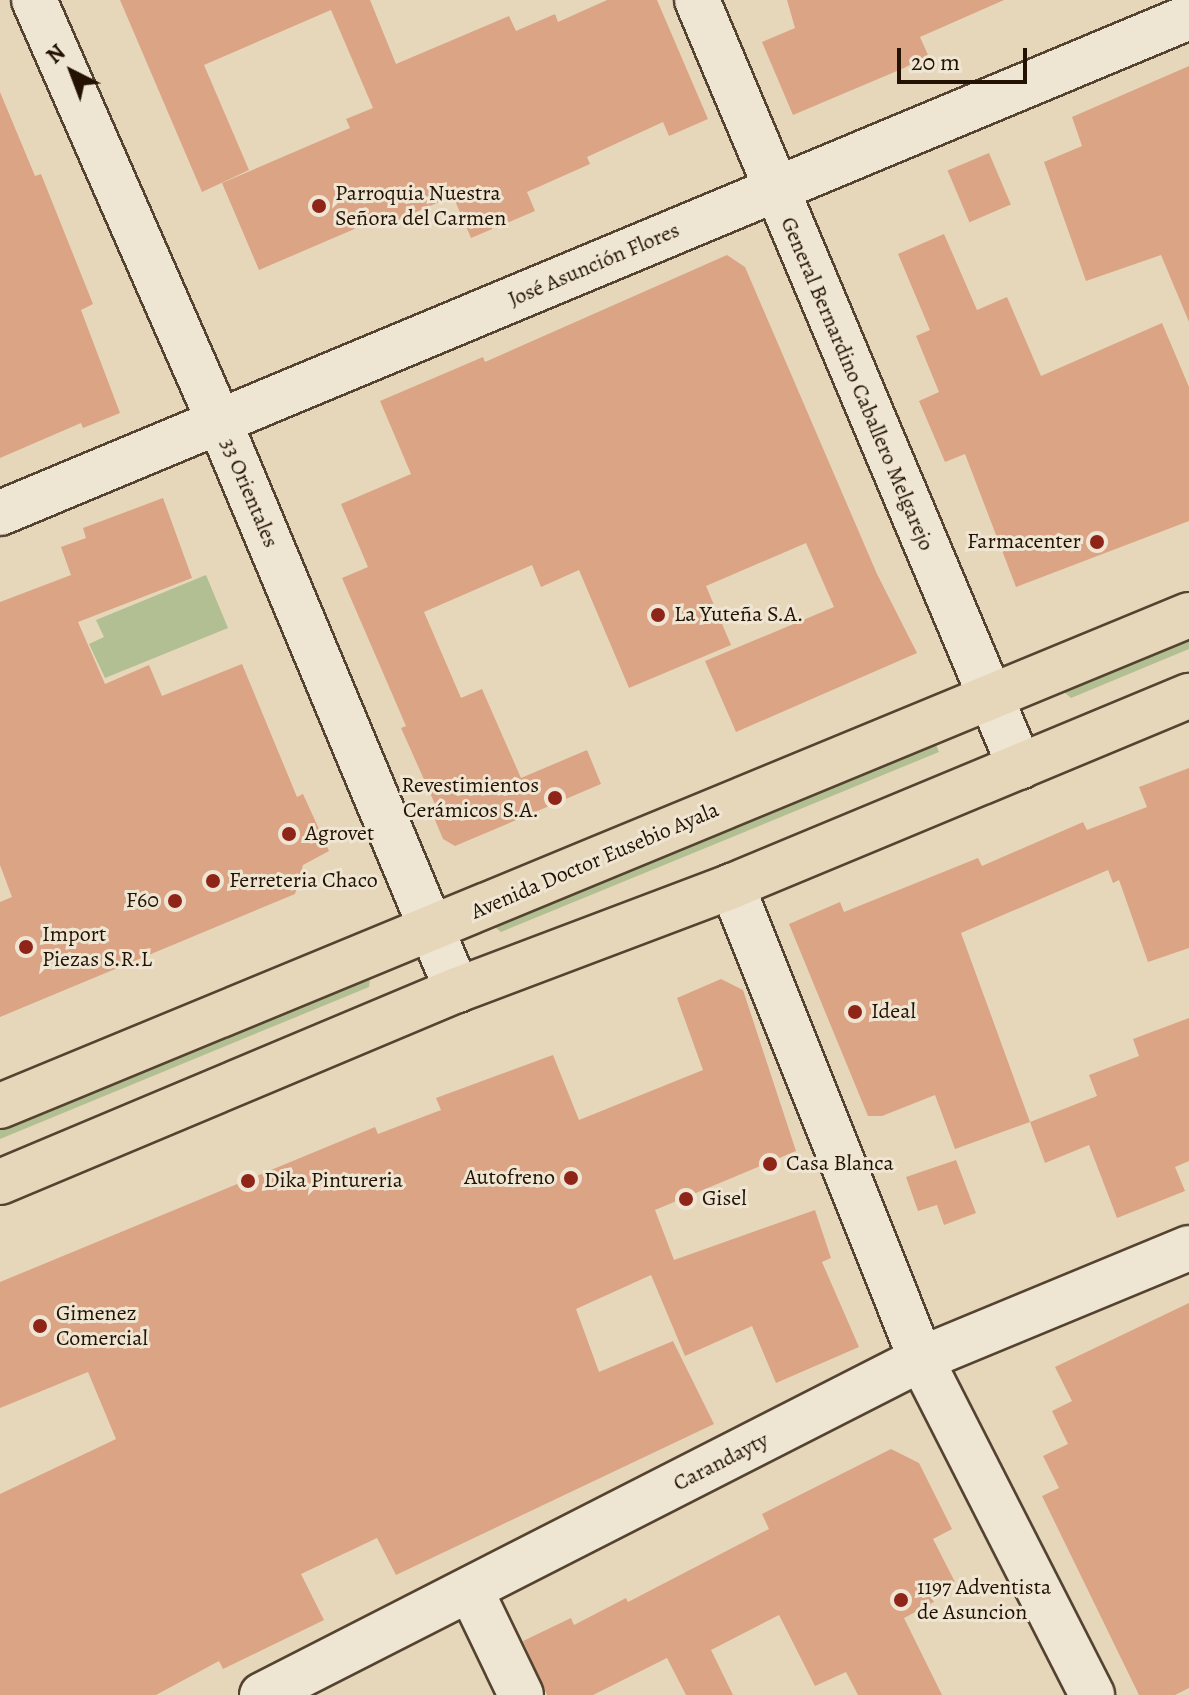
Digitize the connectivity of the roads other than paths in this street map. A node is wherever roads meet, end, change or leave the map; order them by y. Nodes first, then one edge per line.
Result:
1 (34, 0) edge
2 (697, 0) edge
3 (1189, 17) edge
4 (776, 189) junction
5 (219, 421) junction
6 (0, 513) edge
7 (1189, 615) edge
8 (988, 696) junction
9 (1189, 696) edge
10 (1020, 767) junction
11 (732, 886) junction
12 (433, 931) junction
13 (457, 990) junction
14 (0, 1106) edge
15 (0, 1182) edge
16 (1189, 1248) edge
17 (921, 1359) junction
18 (471, 1591) junction
19 (262, 1695) edge
20 (521, 1695) edge
21 (1092, 1695) edge

1 - 5 street, 33 Orientales
2 - 4 street, General Bernardino Caballero Melgarejo
3 - 4 street, José Asunción Flores
4 - 5 street, José Asunción Flores
4 - 8 street, General Bernardino Caballero Melgarejo
5 - 6 street, José Asunción Flores
5 - 12 street, 33 Orientales
7 - 8 highway, Avenida Doctor Eusebio Ayala
8 - 10 street, General Bernardino Caballero Melgarejo
8 - 12 highway, Avenida Doctor Eusebio Ayala
9 - 10 highway
10 - 11 highway
11 - 13 highway
11 - 17 street
12 - 13 street, 33 Orientales
12 - 14 highway, Avenida Doctor Eusebio Ayala
13 - 15 highway
16 - 17 street, Carandayty
17 - 18 street, Carandayty
17 - 21 street
18 - 19 street, Carandayty
18 - 20 street

